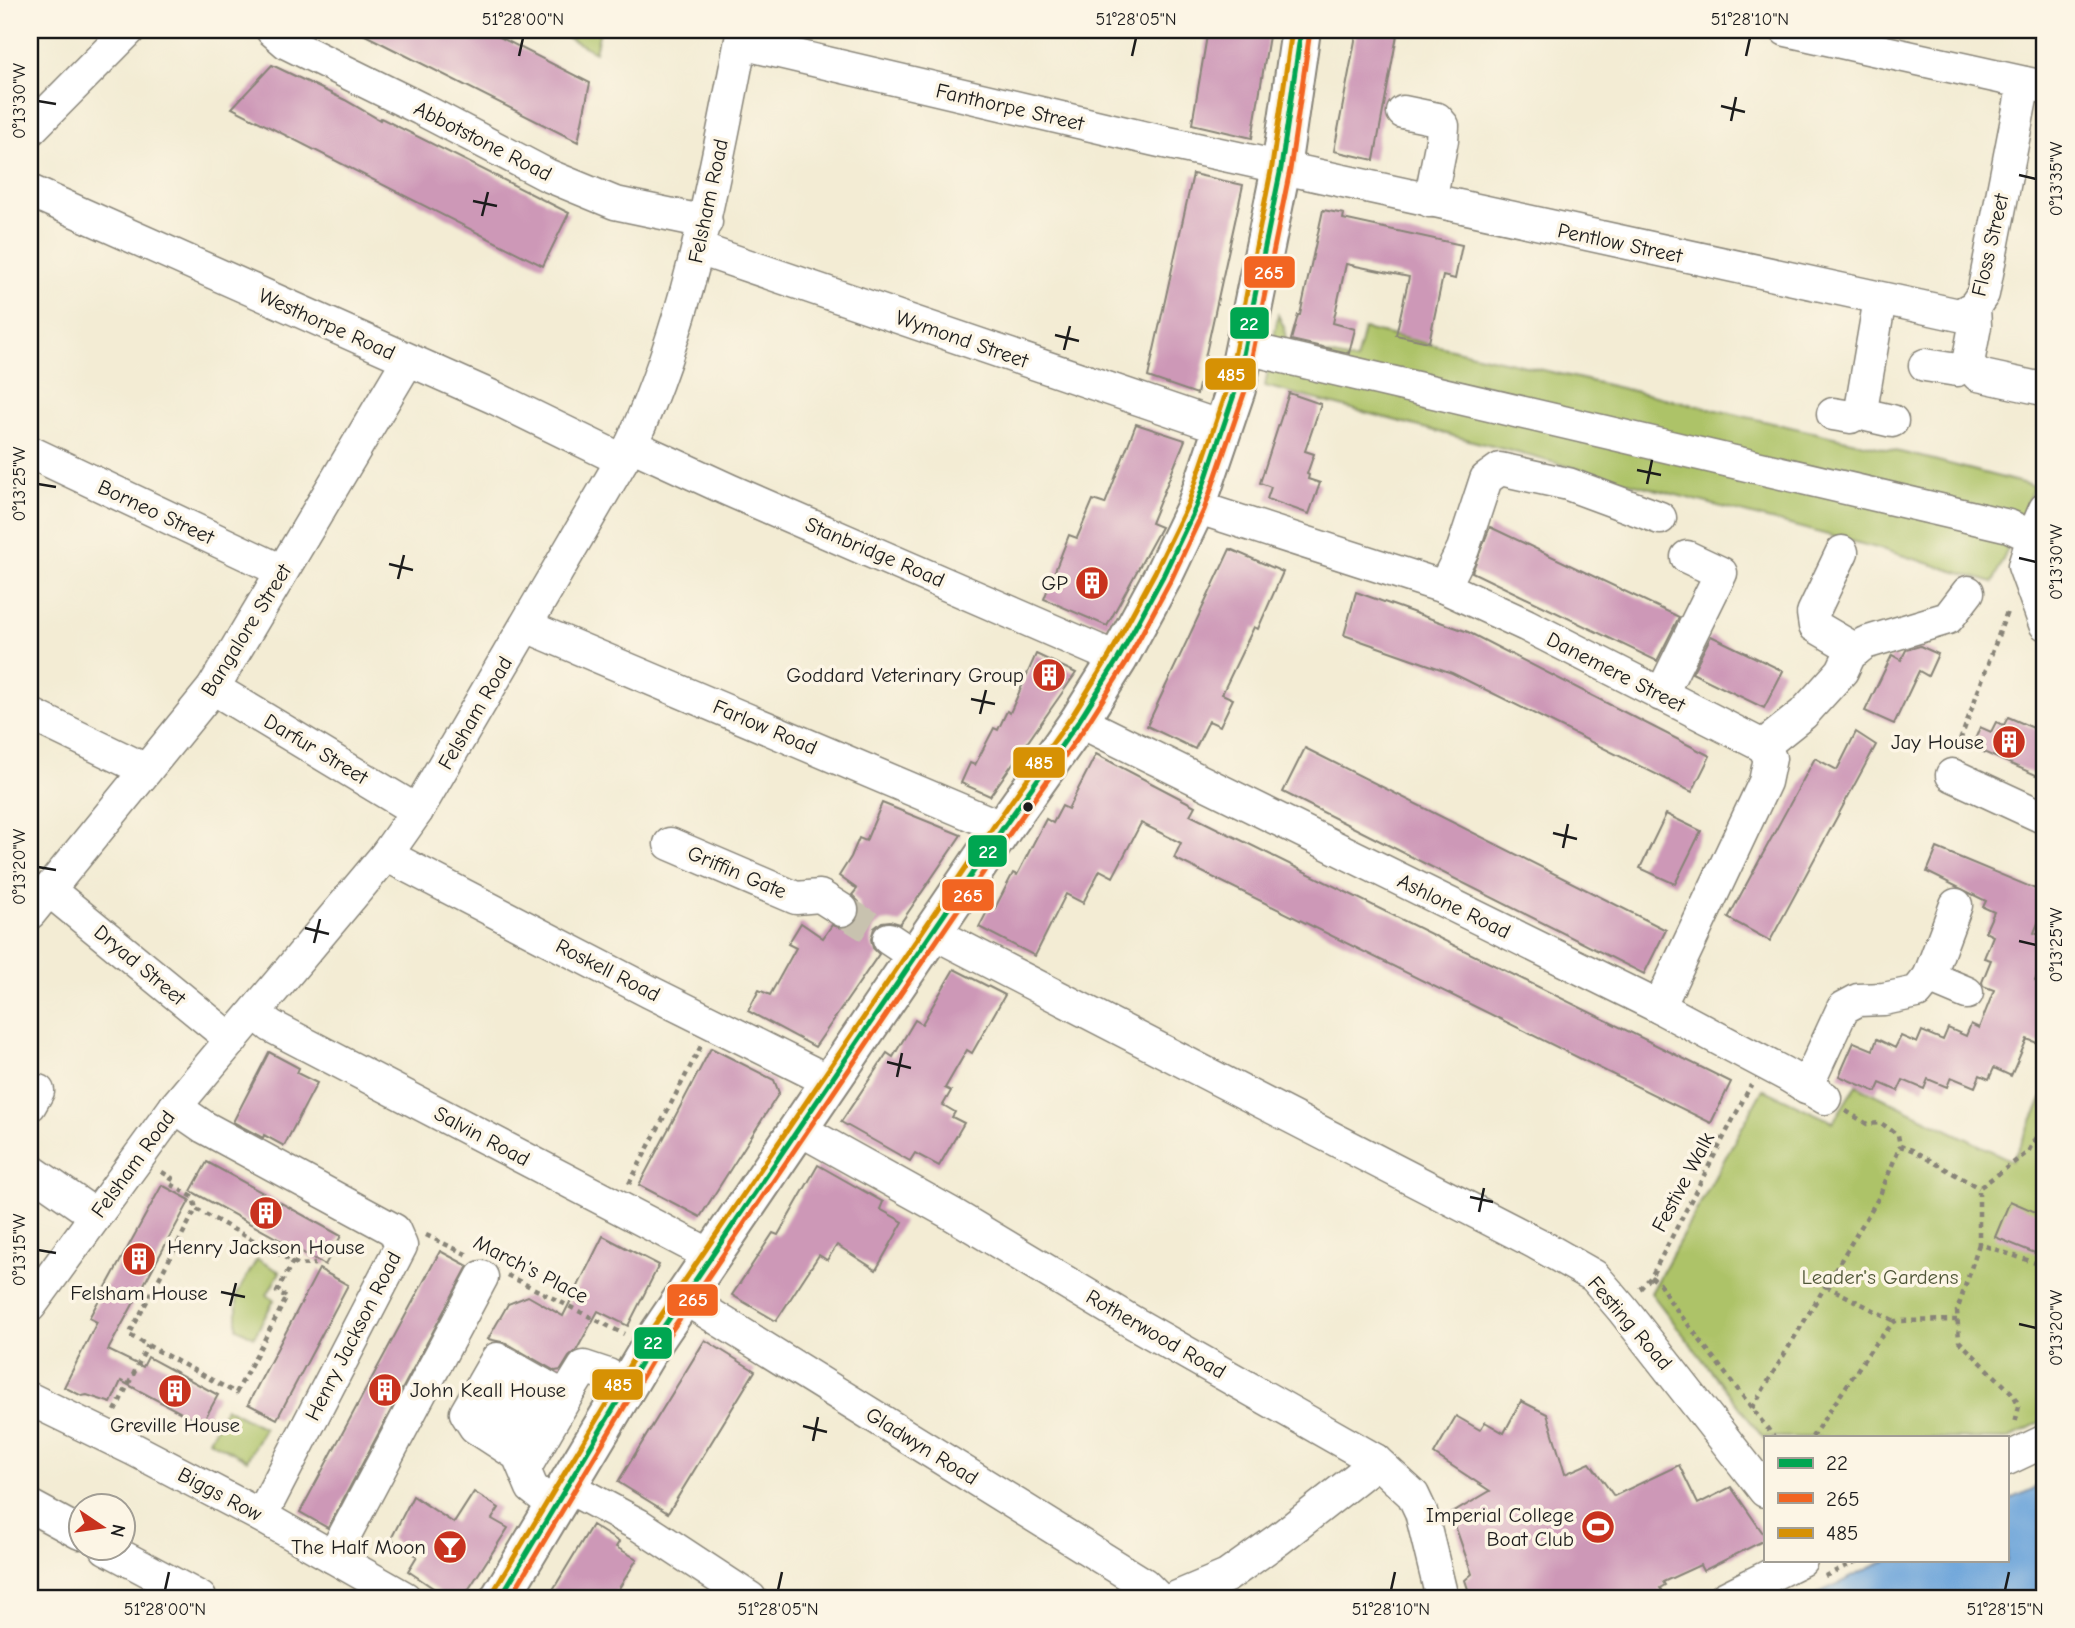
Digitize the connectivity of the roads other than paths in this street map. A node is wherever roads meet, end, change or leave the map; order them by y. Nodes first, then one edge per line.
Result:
1 (129, 30) edge
2 (272, 30) edge
3 (1301, 30) edge
4 (1786, 30) edge
5 (742, 37) edge
6 (2035, 85) edge
7 (1403, 112) dead end
8 (30, 130) edge
9 (1281, 168) junction
10 (30, 191) edge
11 (1430, 201) junction
12 (702, 236) junction
13 (1880, 299) junction
14 (1967, 311) junction
15 (1245, 348) junction
16 (408, 360) junction
17 (1968, 363) junction
18 (1925, 365) dead end
19 (2043, 389) dead end
20 (1892, 421) dead end
21 (1224, 428) junction
22 (30, 452) edge
23 (627, 452) junction
24 (1196, 507) junction
25 (1660, 518) dead end
26 (2034, 537) edge
27 (1842, 552) dead end
28 (1687, 556) dead end
29 (282, 571) junction
30 (1444, 587) junction
31 (1968, 592) dead end
32 (2045, 624) edge
33 (526, 626) junction
34 (1856, 650) junction
35 (1118, 659) junction
36 (213, 688) junction
37 (1661, 695) junction
38 (30, 714) edge
39 (1079, 721) junction
40 (1763, 746) junction
41 (146, 770) junction
42 (1952, 775) road end
43 (417, 811) junction
44 (2045, 818) edge
45 (1003, 828) junction
46 (670, 844) dead end
47 (386, 855) junction
48 (40, 901) edge
49 (1956, 905) dead end
50 (842, 910) tunnel mouth
51 (912, 943) junction
52 (1929, 978) junction
53 (1967, 993) dead end
54 (1658, 1007) junction
55 (255, 1013) junction
56 (232, 1040) junction
57 (831, 1083) junction
58 (175, 1107) junction
59 (799, 1129) junction
60 (30, 1170) edge
61 (95, 1215) junction
62 (712, 1256) junction
63 (488, 1270) road end
64 (684, 1298) junction
65 (30, 1306) edge
66 (543, 1381) junction
67 (628, 1386) junction
68 (30, 1399) edge
69 (2045, 1440) edge
70 (2008, 1445) edge
71 (1375, 1460) junction
72 (521, 1461) junction
73 (1764, 1489) edge
74 (560, 1496) junction
75 (30, 1506) edge
76 (261, 1516) junction
77 (66, 1525) edge
78 (333, 1557) junction
79 (132, 1562) edge
80 (1797, 1562) edge
81 (200, 1598) edge
82 (405, 1598) edge
83 (500, 1598) edge
84 (750, 1598) edge
85 (1158, 1598) edge
86 (1175, 1598) edge
87 (1442, 1598) edge
88 (1725, 1598) edge

1 - 8 street
2 - 12 street, Abbotstone Road
3 - 9 main road
4 - 6 street
5 - 9 street, Fanthorpe Street
5 - 12 street, Felsham Road
6 - 14 street, Floss Street
7 - 11 street
9 - 11 street, Pentlow Street
9 - 15 main road
10 - 16 street, Westhorpe Road
11 - 13 street, Pentlow Street
12 - 21 street, Wymond Street
12 - 23 street, Felsham Road
13 - 14 street, Pentlow Street
13 - 20 street
14 - 17 street, Floss Street
15 - 21 main road
15 - 26 street
16 - 23 street, Westhorpe Road
16 - 29 street, Bangalore Street
17 - 18 street
17 - 19 street
21 - 24 main road
22 - 29 street, Borneo Street
23 - 33 street, Felsham Road
23 - 35 street, Stanbridge Road
24 - 30 street, Danemere Street
24 - 35 main road
25 - 30 street
26 - 32 street
27 - 34 street
28 - 37 street
29 - 36 street, Bangalore Street
30 - 37 street, Danemere Street
31 - 34 street
33 - 43 street, Felsham Road
33 - 45 street, Farlow Road
34 - 40 street
35 - 39 main road
36 - 41 street, Bangalore Street
36 - 43 street, Darfur Street
37 - 40 street, Danemere Street
38 - 41 street
39 - 45 main road
39 - 54 street, Ashlone Road
40 - 54 street
41 - 48 street, Bangalore Street
42 - 44 street
43 - 47 street, Felsham Road
45 - 51 main road
46 - 50 street, Griffin Gate
47 - 55 street, Felsham Road
47 - 57 street, Roskell Road
48 - 56 street, Dryad Street
49 - 52 street
51 - 57 main road
51 - 73 street, Festing Road
52 - 53 street
52 - 54 street, Ashlone Road
55 - 56 street, Felsham Road
55 - 62 street, Salvin Road
56 - 58 street, Felsham Road
57 - 59 main road
58 - 61 street, Felsham Road
58 - 76 street, Henry Jackson Road
59 - 62 main road
59 - 71 street, Rotherwood Road
60 - 61 street
61 - 65 street, Felsham Road
62 - 64 main road
63 - 78 street
64 - 67 main road
64 - 85 street, Gladwyn Road
66 - 67 street
66 - 72 street
66 - 72 street
67 - 74 main road
68 - 76 street, Biggs Row
69 - 70 street
71 - 86 street
71 - 87 street, Rotherwood Road
72 - 74 street
74 - 83 main road
74 - 84 street
75 - 77 street
76 - 78 street, Biggs Row
78 - 82 street, Biggs Row
79 - 81 street
80 - 88 street

